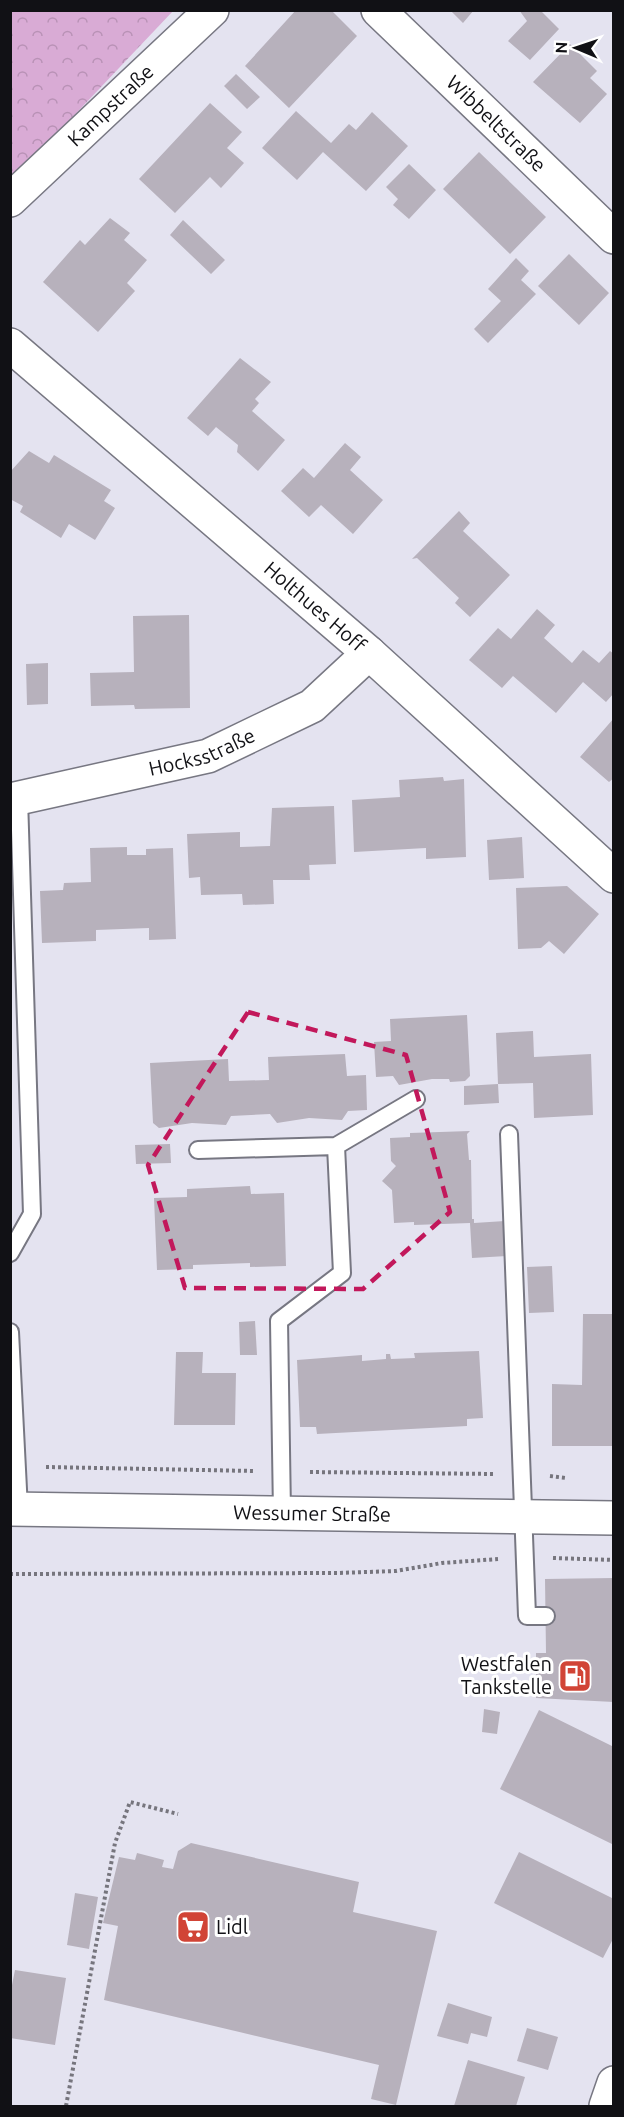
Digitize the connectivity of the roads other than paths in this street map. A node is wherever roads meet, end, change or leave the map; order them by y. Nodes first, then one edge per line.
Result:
1 (212, 10) edge
2 (378, 10) edge
3 (10, 200) edge
4 (614, 237) edge
5 (10, 345) edge
6 (369, 653) junction
7 (15, 799) edge
8 (614, 876) edge
9 (416, 1100) dead end
10 (509, 1134) dead end
11 (336, 1146) junction
12 (198, 1150) dead end
13 (10, 1253) edge
14 (10, 1332) edge
15 (15, 1509) edge
16 (282, 1513) junction
17 (525, 1516) junction
18 (614, 1518) edge
19 (546, 1616) dead end
20 (614, 2083) edge
21 (606, 2106) edge

1 - 3 street, Kampstraße
2 - 4 street, Wibbeltstraße
5 - 6 street, Holthues Hoff
6 - 7 street, Hocksstraße
6 - 8 street, Holthues Hoff
7 - 13 lane
9 - 11 lane
10 - 17 lane
11 - 12 lane
11 - 16 lane
14 - 15 lane
15 - 16 street, Wessumer Straße
16 - 17 street, Wessumer Straße
17 - 18 street, Wessumer Straße
17 - 19 lane
20 - 21 street

